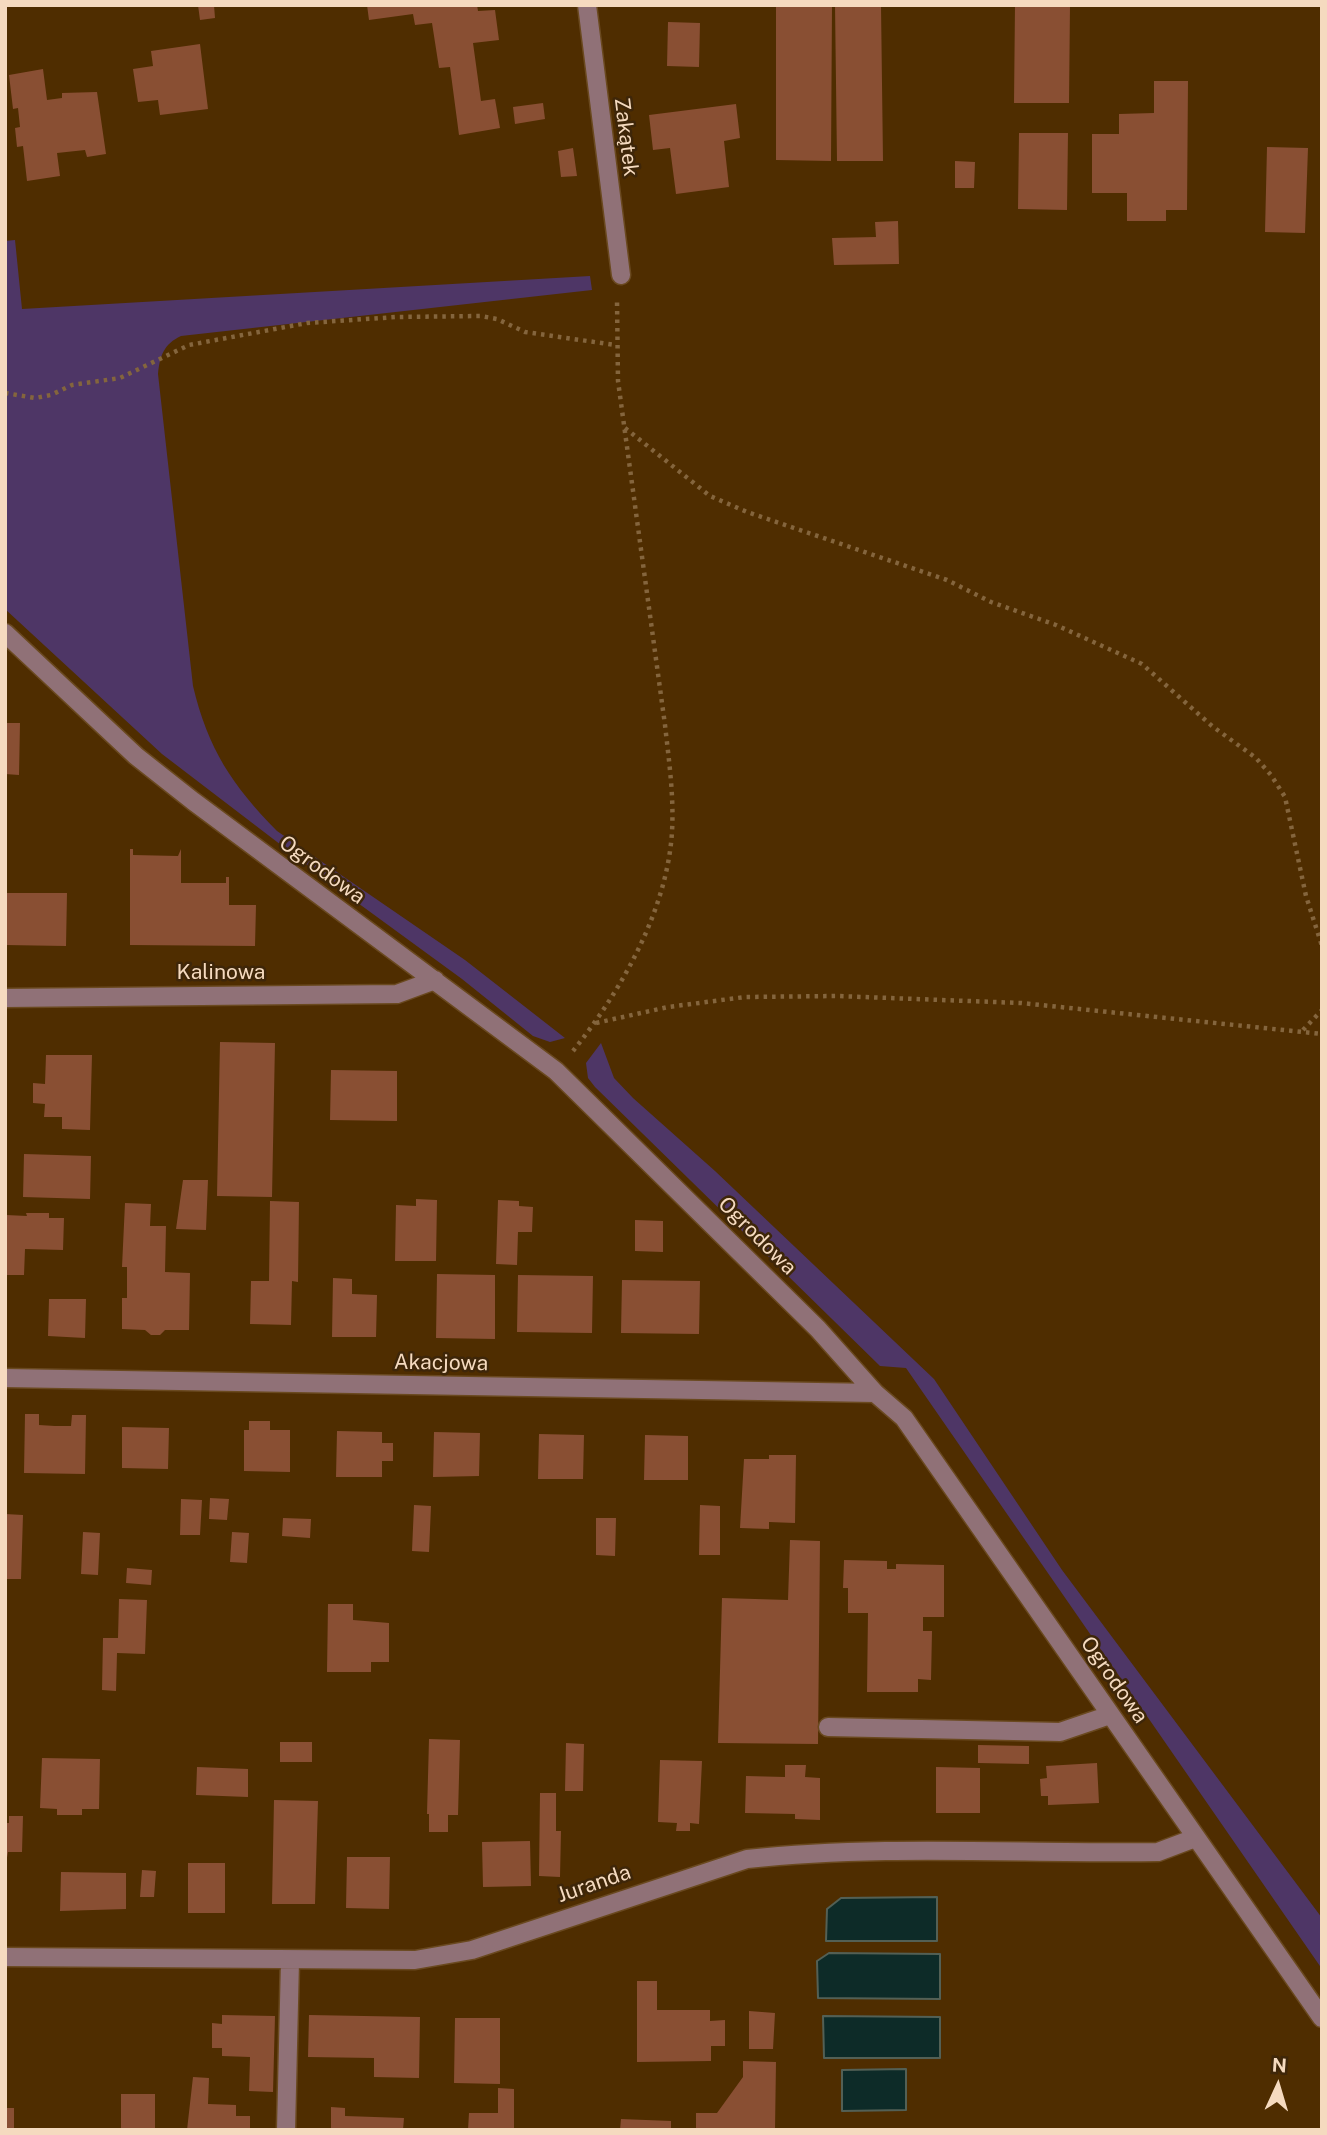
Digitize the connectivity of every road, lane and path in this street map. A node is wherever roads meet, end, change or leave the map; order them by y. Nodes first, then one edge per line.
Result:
1 (587, 5) edge
2 (621, 275) joint
3 (615, 345) junction
4 (5, 393) edge
5 (625, 428) junction
6 (5, 633) edge
7 (1322, 946) edge
8 (435, 980) junction
9 (5, 998) edge
10 (1322, 1010) edge
11 (596, 1023) junction
12 (1303, 1030) junction
13 (1322, 1034) edge
14 (556, 1071) junction
15 (5, 1378) edge
16 (875, 1393) junction
17 (1111, 1715) junction
18 (828, 1727) dead end
19 (1195, 1838) junction
20 (5, 1957) edge
21 (290, 1961) junction
22 (1322, 2018) edge
23 (286, 2130) edge

1 - 2 street, Zakątek
2 - 3 path
3 - 4 path
3 - 5 path
5 - 7 path
5 - 11 path
6 - 8 street, Ogrodowa
8 - 9 street, Kalinowa
8 - 14 street, Ogrodowa
10 - 12 path
11 - 12 path
11 - 14 path
12 - 13 path
14 - 16 street, Ogrodowa
15 - 16 street, Akacjowa
16 - 17 street, Ogrodowa
17 - 18 street
17 - 19 street, Ogrodowa
19 - 21 street, Juranda
19 - 22 street, Ogrodowa
20 - 21 street, Juranda
21 - 23 street

